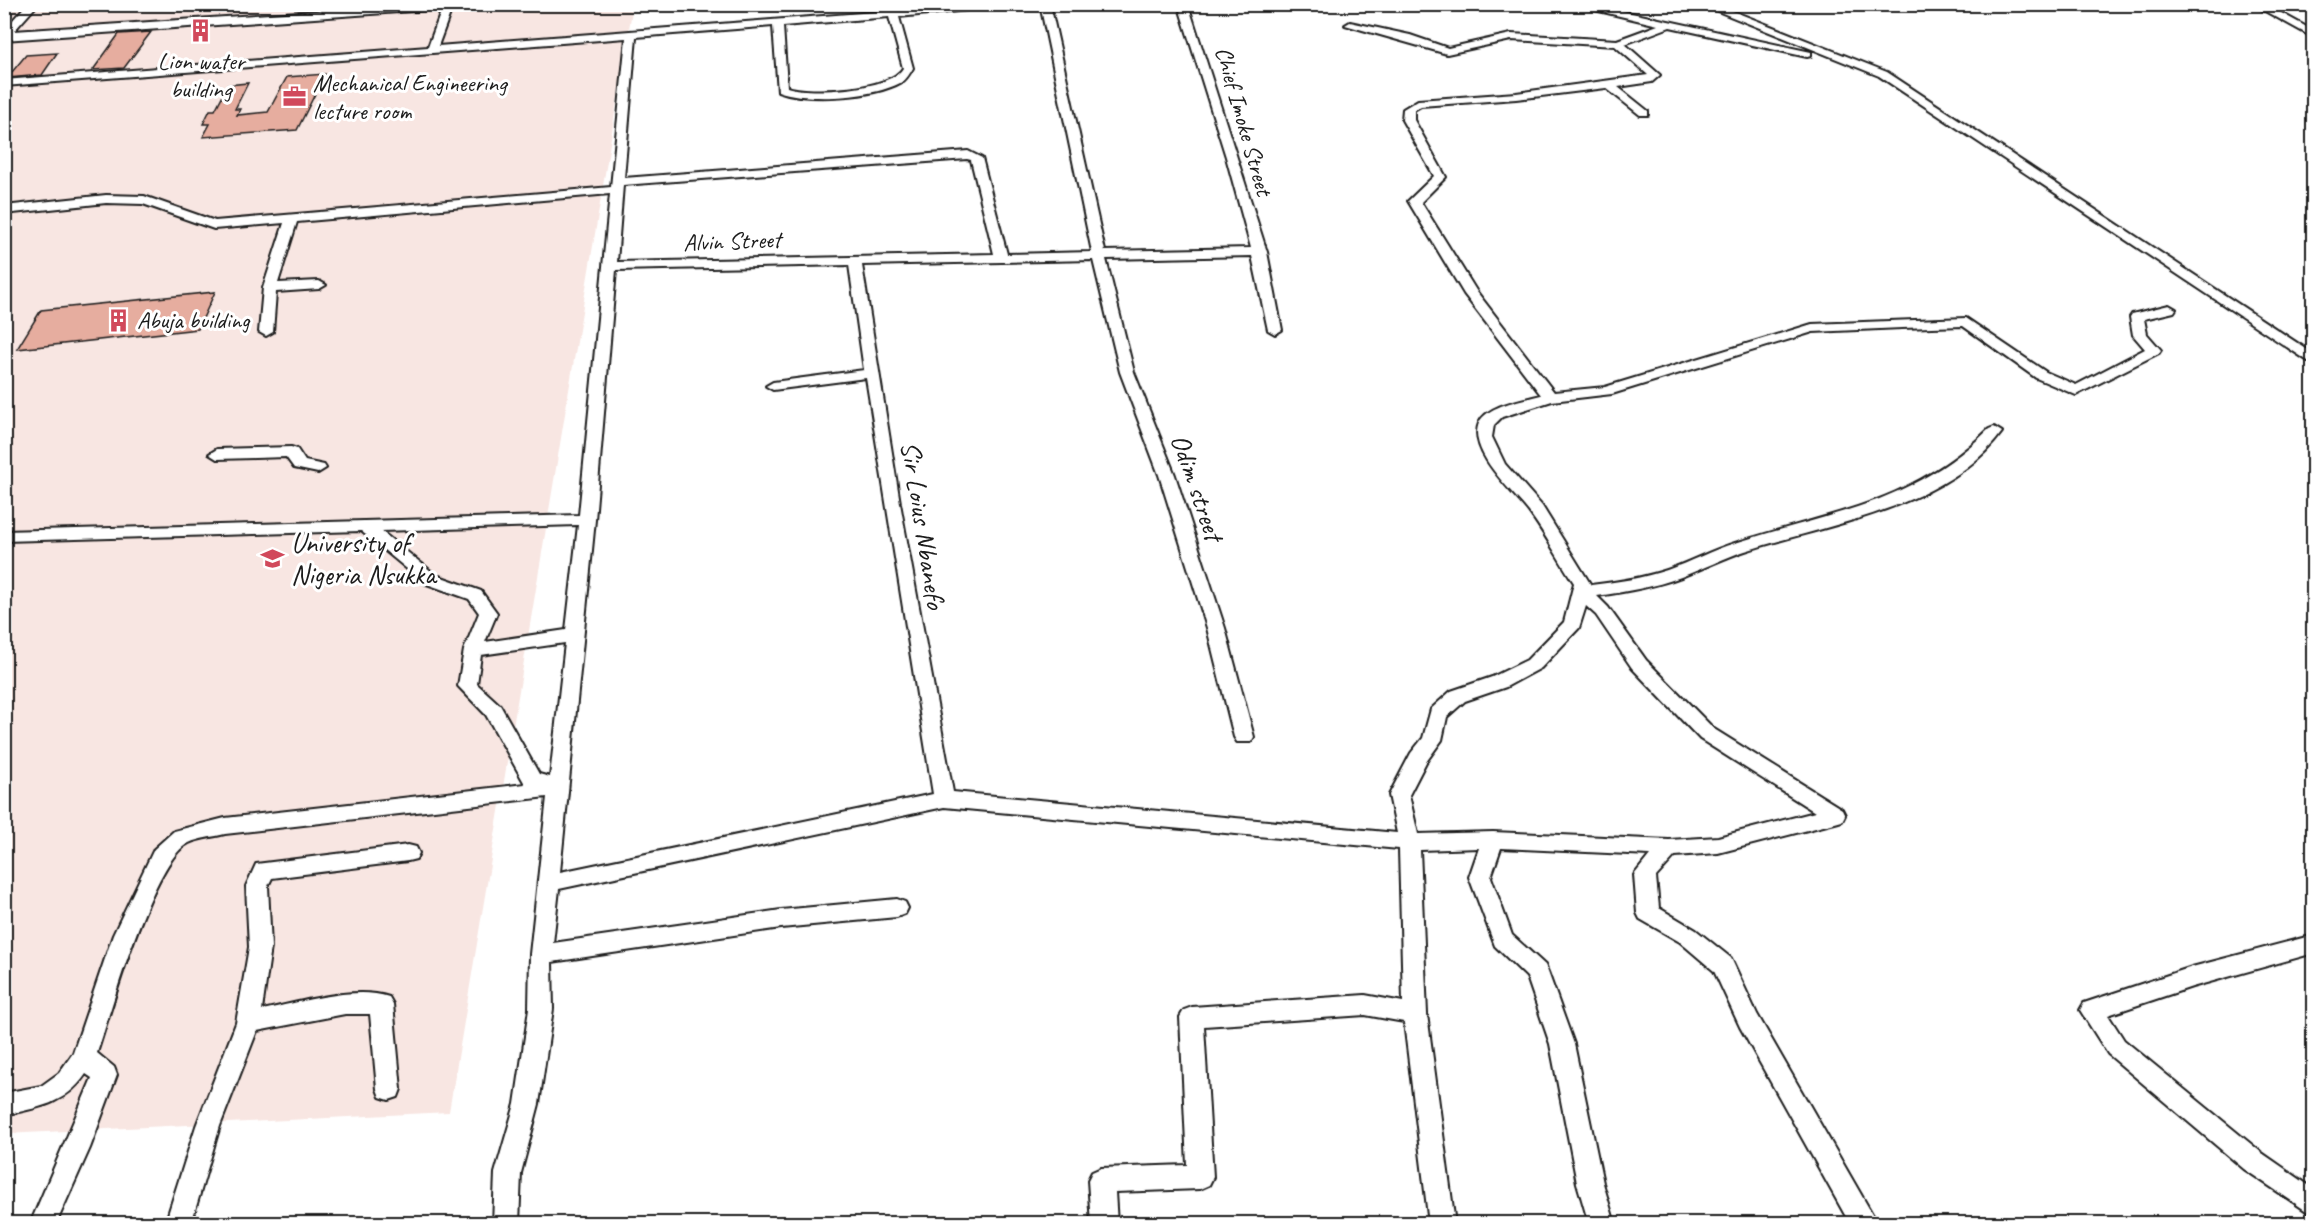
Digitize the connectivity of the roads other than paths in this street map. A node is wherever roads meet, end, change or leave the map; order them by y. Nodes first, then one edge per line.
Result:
1 (33, 4) edge
2 (474, 4) edge
3 (1022, 4) edge
4 (1045, 4) edge
5 (1184, 4) edge
6 (1574, 4) edge
7 (1706, 4) edge
8 (2257, 4) edge
9 (448, 5) edge
10 (893, 14) junction
11 (778, 23) junction
12 (1350, 25) dead end
13 (1667, 25) junction
14 (631, 34) junction
15 (5, 35) edge
16 (2313, 35) edge
17 (1618, 43) junction
18 (1819, 48) junction
19 (432, 50) junction
20 (4, 83) edge
21 (1607, 84) junction
22 (1644, 113) dead end
23 (617, 186) junction
24 (4, 210) edge
25 (292, 218) junction
26 (1260, 252) junction
27 (1097, 256) junction
28 (1001, 257) junction
29 (855, 260) junction
30 (610, 266) junction
31 (319, 285) dead end
32 (270, 288) junction
33 (2169, 309) dead end
34 (1275, 330) dead end
35 (266, 332) dead end
36 (2313, 361) edge
37 (872, 373) junction
38 (773, 386) dead end
39 (1550, 397) junction
40 (1994, 432) dead end
41 (217, 454) dead end
42 (318, 468) dead end
43 (587, 520) junction
44 (366, 526) junction
45 (4, 536) edge
46 (1582, 592) junction
47 (575, 635) junction
48 (473, 650) junction
49 (1244, 737) dead end
50 (558, 788) junction
51 (944, 799) junction
52 (1493, 840) junction
53 (1409, 842) junction
54 (1669, 848) junction
55 (408, 853) dead end
56 (548, 883) junction
57 (897, 908) dead end
58 (2313, 944) edge
59 (541, 954) junction
60 (1415, 1014) junction
61 (248, 1023) junction
62 (84, 1057) junction
63 (389, 1089) dead end
64 (4, 1104) edge
65 (2313, 1204) edge
66 (43, 1224) edge
67 (178, 1224) edge
68 (506, 1224) edge
69 (1104, 1224) edge
70 (1442, 1224) edge
71 (1602, 1224) edge
72 (1865, 1224) edge

1 - 15 street
2 - 9 street
3 - 10 street
4 - 27 street, Odim street
5 - 26 street, Chief Imoke Street
6 - 13 street
7 - 18 street
8 - 16 street
9 - 15 street
9 - 19 street
10 - 11 street
10 - 11 street
11 - 14 street
12 - 17 street
13 - 17 street
13 - 18 street
14 - 19 street
14 - 23 street
17 - 21 street
18 - 36 street
19 - 20 street
21 - 22 street
21 - 39 street
23 - 25 street
23 - 28 street
23 - 30 street
24 - 25 street
25 - 32 street
26 - 27 street, Alvin Street
26 - 34 street, Chief Imoke Street
27 - 28 street, Alvin Street
27 - 49 street, Odim street
28 - 29 street, Alvin Street
29 - 30 street, Alvin Street
29 - 37 street, Sir Loius Nbanefo
30 - 43 street
31 - 32 street
32 - 35 street
33 - 39 street
37 - 38 street
37 - 51 street, Sir Loius Nbanefo
39 - 46 street
40 - 46 street
41 - 42 street
43 - 44 street
43 - 47 street
44 - 45 street
44 - 48 street
46 - 53 street
46 - 54 street
47 - 48 street
47 - 50 street
48 - 50 street
50 - 56 street
50 - 62 street
51 - 53 street
51 - 56 street
52 - 53 street
52 - 54 street
52 - 71 street
53 - 60 street
54 - 72 street
55 - 61 street
56 - 59 street
57 - 59 street
58 - 65 street
59 - 68 street
60 - 69 street
60 - 70 street
61 - 63 street
61 - 67 street
62 - 64 street
62 - 66 street

